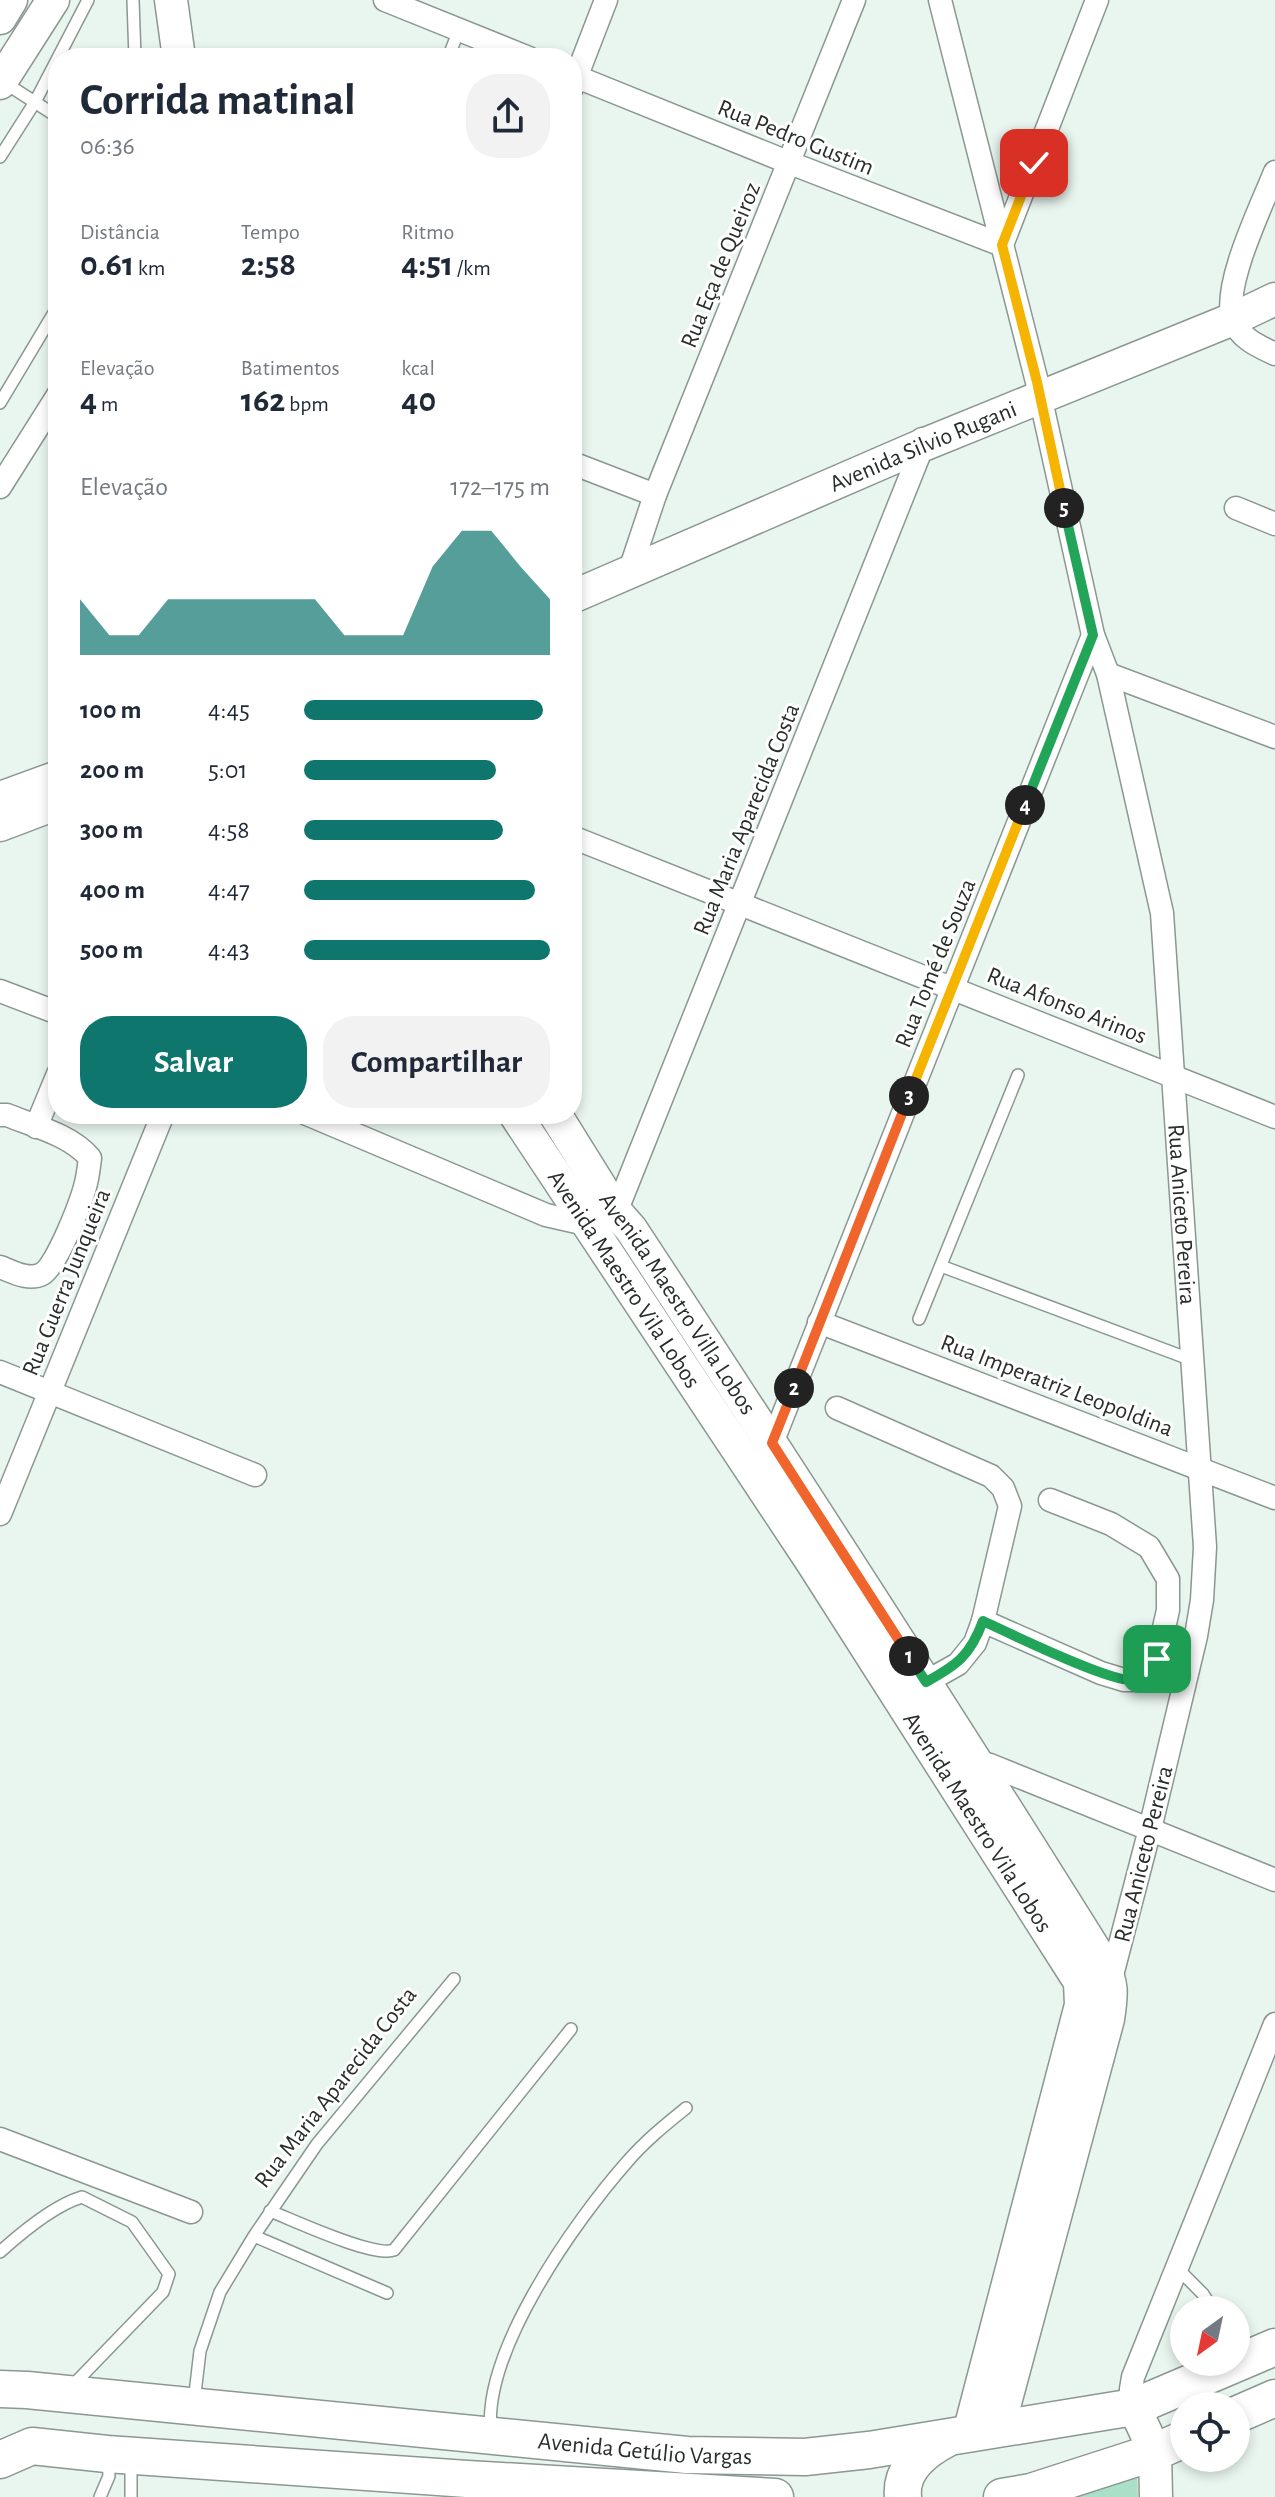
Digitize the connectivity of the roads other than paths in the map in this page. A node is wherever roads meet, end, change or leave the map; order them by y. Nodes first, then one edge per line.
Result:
1 (11, 0) edge
2 (53, 0) edge
3 (88, 0) edge
4 (133, 0) edge
5 (171, 0) edge
6 (385, 0) edge
7 (606, 0) edge
8 (854, 0) edge
9 (940, 0) edge
10 (1097, 0) edge
11 (0, 18) edge
12 (459, 30) junction
13 (63, 48) edge
14 (135, 48) edge
15 (178, 48) edge
16 (452, 48) edge
17 (504, 48) edge
18 (582, 58) edge
19 (48, 77) edge
20 (1, 82) edge
21 (582, 83) edge
22 (35, 102) junction
23 (48, 110) edge
24 (0, 157) edge
25 (790, 163) junction
26 (1275, 172) edge
27 (1002, 245) junction
28 (1275, 279) edge
29 (1275, 299) edge
30 (1232, 309) junction
31 (48, 323) edge
32 (1275, 354) edge
33 (1038, 390) junction
34 (0, 403) edge
35 (48, 411) edge
36 (922, 438) junction
37 (582, 467) edge
38 (0, 487) edge
39 (655, 495) junction
40 (1236, 508) dead end
41 (1275, 524) edge
42 (632, 561) junction
43 (582, 573) edge
44 (582, 591) edge
45 (1093, 635) junction
46 (1108, 674) junction
47 (1275, 737) edge
48 (48, 781) edge
49 (0, 798) edge
50 (48, 807) edge
51 (0, 825) edge
52 (582, 841) edge
53 (740, 905) junction
54 (953, 988) junction
55 (0, 991) edge
56 (48, 1009) edge
57 (1172, 1074) junction
58 (1018, 1075) dead end
59 (48, 1098) edge
60 (0, 1115) edge
61 (1275, 1117) edge
62 (159, 1124) edge
63 (331, 1124) edge
64 (523, 1124) edge
65 (560, 1124) edge
66 (36, 1127) junction
67 (603, 1219) junction
68 (941, 1266) junction
69 (0, 1267) edge
70 (919, 1319) dead end
71 (819, 1322) junction
72 (1192, 1360) junction
73 (0, 1372) edge
74 (50, 1391) junction
75 (837, 1408) dead end
76 (772, 1443) junction
77 (1201, 1467) junction
78 (752, 1472) junction
79 (255, 1475) dead end
80 (1275, 1498) edge
81 (1050, 1500) dead end
82 (0, 1514) edge
83 (983, 1621) junction
84 (926, 1682) junction
85 (977, 1762) junction
86 (945, 1772) junction
87 (1150, 1829) junction
88 (1275, 1880) edge
89 (454, 1979) dead end
90 (1111, 1979) junction
91 (1275, 2024) edge
92 (571, 2029) dead end
93 (1071, 2100) junction
94 (686, 2108) dead end
95 (1, 2143) edge
96 (270, 2211) junction
97 (191, 2212) dead end
98 (254, 2236) junction
99 (0, 2252) edge
100 (1177, 2267) junction
101 (387, 2293) dead end
102 (1204, 2296) edge
103 (1275, 2347) edge
104 (1250, 2355) edge
105 (1190, 2376) edge
106 (13, 2383) edge
107 (1275, 2398) edge
108 (194, 2407) junction
109 (1134, 2407) junction
110 (1250, 2409) edge
111 (973, 2433) junction
112 (491, 2436) junction
113 (1170, 2445) edge
114 (11, 2450) edge
115 (119, 2454) junction
116 (467, 2479) junction
117 (754, 2496) edge
118 (100, 2497) edge
119 (131, 2497) edge
120 (903, 2497) edge
121 (1002, 2497) edge
122 (1156, 2497) edge

1 - 11 street
2 - 20 street
3 - 13 lane
4 - 14 lane
5 - 15 street
6 - 12 street
7 - 18 street
8 - 25 street, Rua Eça de Queiroz
9 - 27 street, Rua Aniceto Pereira
10 - 27 street
12 - 16 lane
12 - 17 street
19 - 22 lane
20 - 22 lane
21 - 25 street, Rua Pedro Gustim
22 - 23 lane
22 - 24 lane
25 - 27 street, Rua Pedro Gustim
25 - 39 street, Rua Eça de Queiroz
26 - 30 street
27 - 33 street, Rua Aniceto Pereira
28 - 30 street, Avenida Silvio Rugani
29 - 30 street, Avenida Silvio Rugani
30 - 32 street
30 - 33 street, Avenida Silvio Rugani
31 - 34 lane
33 - 36 street, Avenida Silvio Rugani
33 - 45 street, Rua Aniceto Pereira
35 - 38 street
36 - 42 street, Avenida Silvio Rugani
36 - 53 street, Rua Maria Aparecida Costa
37 - 39 street
39 - 42 street, Rua Eça de Queiroz
40 - 41 street
42 - 43 street, Avenida Silvio Rugani
42 - 44 street, Avenida Silvio Rugani
45 - 46 street, Rua Aniceto Pereira
45 - 54 street, Rua Tomé de Souza
46 - 47 street
46 - 57 street, Rua Aniceto Pereira
48 - 49 street
50 - 51 street
52 - 53 street, Rua Afonso Arinos
53 - 54 street, Rua Afonso Arinos
53 - 67 street, Rua Maria Aparecida Costa
54 - 57 street, Rua Afonso Arinos
54 - 71 street, Rua Tomé de Souza
55 - 56 street
57 - 61 street, Rua Afonso Arinos
57 - 72 street, Rua Aniceto Pereira
58 - 68 lane
59 - 66 street
60 - 66 street
62 - 74 street, Rua Guerra Junqueira
63 - 67 street
64 - 67 street, Avenida Maestro Vila Lobos
65 - 67 street, Avenida Maestro Villa Lobos
66 - 69 street
67 - 76 street, Avenida Maestro Villa Lobos
67 - 78 street, Avenida Maestro Vila Lobos
68 - 70 lane
68 - 72 lane
71 - 76 street, Rua Tomé de Souza
71 - 77 street, Rua Imperatriz Leopoldina
72 - 77 street, Rua Aniceto Pereira
73 - 74 street
74 - 79 street
74 - 82 street, Rua Guerra Junqueira
75 - 83 street
76 - 78 street, Rua Tomé de Souza
76 - 84 street, Avenida Maestro Villa Lobos
77 - 80 street, Rua Imperatriz Leopoldina
77 - 87 street, Rua Aniceto Pereira
78 - 86 street, Avenida Maestro Vila Lobos
81 - 83 street
83 - 84 street
84 - 85 street, Avenida Maestro Villa Lobos
85 - 86 street
85 - 87 street
85 - 90 street, Avenida Maestro Villa Lobos
86 - 93 street, Avenida Maestro Vila Lobos
87 - 88 street
87 - 90 street, Rua Aniceto Pereira
89 - 96 lane, Rua Maria Aparecida Costa
90 - 93 street, Rua Aniceto Pereira
91 - 100 street
92 - 96 lane
93 - 111 street, Rua Aniceto Pereira
94 - 112 lane
95 - 97 street
96 - 98 lane, Rua Maria Aparecida Costa
98 - 101 lane
98 - 108 lane, Rua Maria Aparecida Costa
99 - 106 lane
100 - 102 lane
100 - 109 street
103 - 104 main road, Avenida Getúlio Vargas
105 - 109 main road, Avenida Getúlio Vargas
106 - 108 main road, Avenida Getúlio Vargas
107 - 110 main road
108 - 112 main road, Avenida Getúlio Vargas
109 - 111 main road, Avenida Getúlio Vargas
109 - 113 street
111 - 112 main road, Avenida Getúlio Vargas
111 - 120 main road
112 - 116 main road
113 - 121 main road
113 - 122 street
114 - 115 main road, Avenida Getúlio Vargas
115 - 116 main road, Avenida Getúlio Vargas
115 - 118 lane
115 - 119 lane
116 - 117 main road, Avenida Getúlio Vargas

